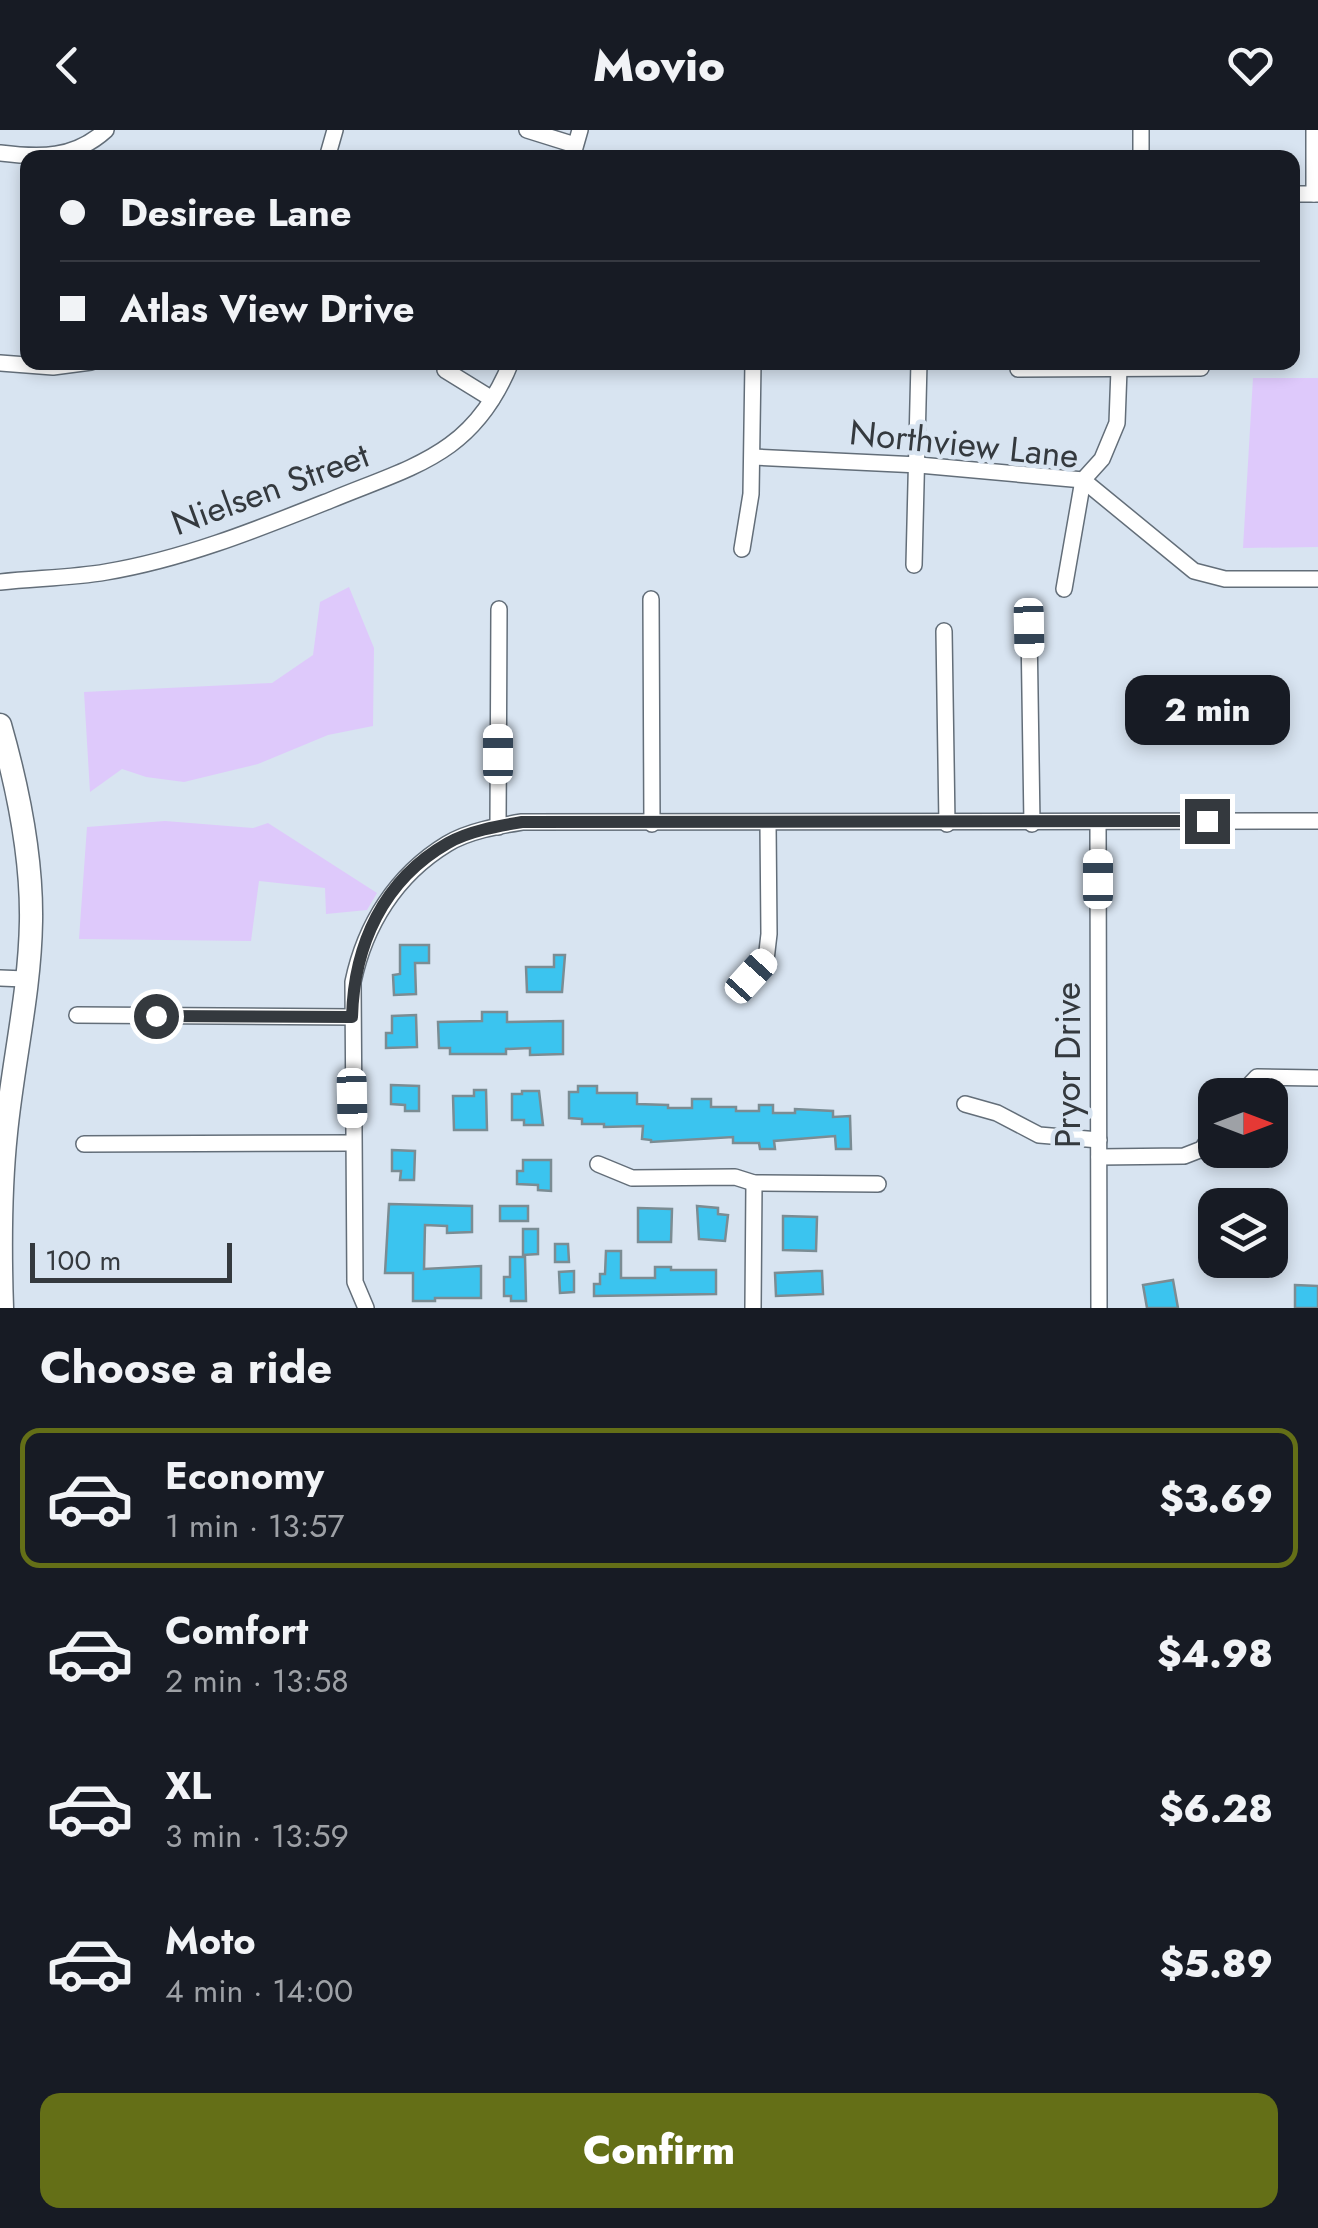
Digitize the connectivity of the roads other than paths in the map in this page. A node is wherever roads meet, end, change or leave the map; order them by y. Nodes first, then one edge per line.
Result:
1 (106, 130) edge
2 (527, 130) edge
3 (1314, 130) edge
4 (576, 144) edge
5 (72, 150) edge
6 (1316, 194) edge
7 (445, 370) dead end
8 (507, 370) edge
9 (752, 370) edge
10 (919, 370) edge
11 (1119, 370) edge
12 (492, 399) junction
13 (753, 456) junction
14 (919, 465) junction
15 (1083, 480) junction
16 (742, 549) dead end
17 (914, 565) dead end
18 (1318, 579) edge
19 (0, 582) edge
20 (1064, 589) dead end
21 (651, 599) dead end
22 (499, 608) dead end
23 (1029, 628) dead end
24 (944, 631) dead end
25 (0, 725) edge
26 (6, 768) edge
27 (1318, 821) edge
28 (1098, 822) junction
29 (652, 824) junction
30 (768, 824) junction
31 (947, 824) junction
32 (1032, 824) junction
33 (498, 826) junction
34 (751, 976) dead end
35 (0, 978) edge
36 (25, 979) junction
37 (77, 1015) dead end
38 (352, 1017) junction
39 (1257, 1078) edge
40 (1318, 1078) edge
41 (965, 1104) dead end
42 (1099, 1140) junction
43 (84, 1144) dead end
44 (353, 1144) junction
45 (1198, 1151) edge
46 (1099, 1158) junction
47 (598, 1164) dead end
48 (754, 1183) junction
49 (878, 1184) dead end
50 (0, 1205) edge
51 (2, 1308) edge
52 (366, 1308) edge
53 (753, 1308) edge
54 (1099, 1308) edge

1 - 5 street
2 - 4 street
3 - 6 street
7 - 12 street
8 - 12 street, Nielsen Street
9 - 13 street
10 - 14 street
11 - 15 street
12 - 19 street, Nielsen Street
13 - 14 street, Northview Lane
13 - 16 street
14 - 15 street, Northview Lane
14 - 17 street
15 - 18 street, Northview Lane
15 - 20 street
21 - 29 street
22 - 33 street
23 - 32 street
24 - 31 street
25 - 26 main road
26 - 36 main road
27 - 28 street
28 - 32 street
28 - 42 street, Pryor Drive
29 - 30 street
29 - 33 street
30 - 31 street
30 - 34 street
31 - 32 street
33 - 38 street
35 - 36 street
36 - 50 main road
37 - 38 street
38 - 44 street
39 - 40 street
41 - 42 street
42 - 46 street, Pryor Drive
43 - 44 street
44 - 52 street
45 - 46 street
46 - 54 street, Pryor Drive
47 - 48 street
48 - 49 street
48 - 53 street
50 - 51 main road

